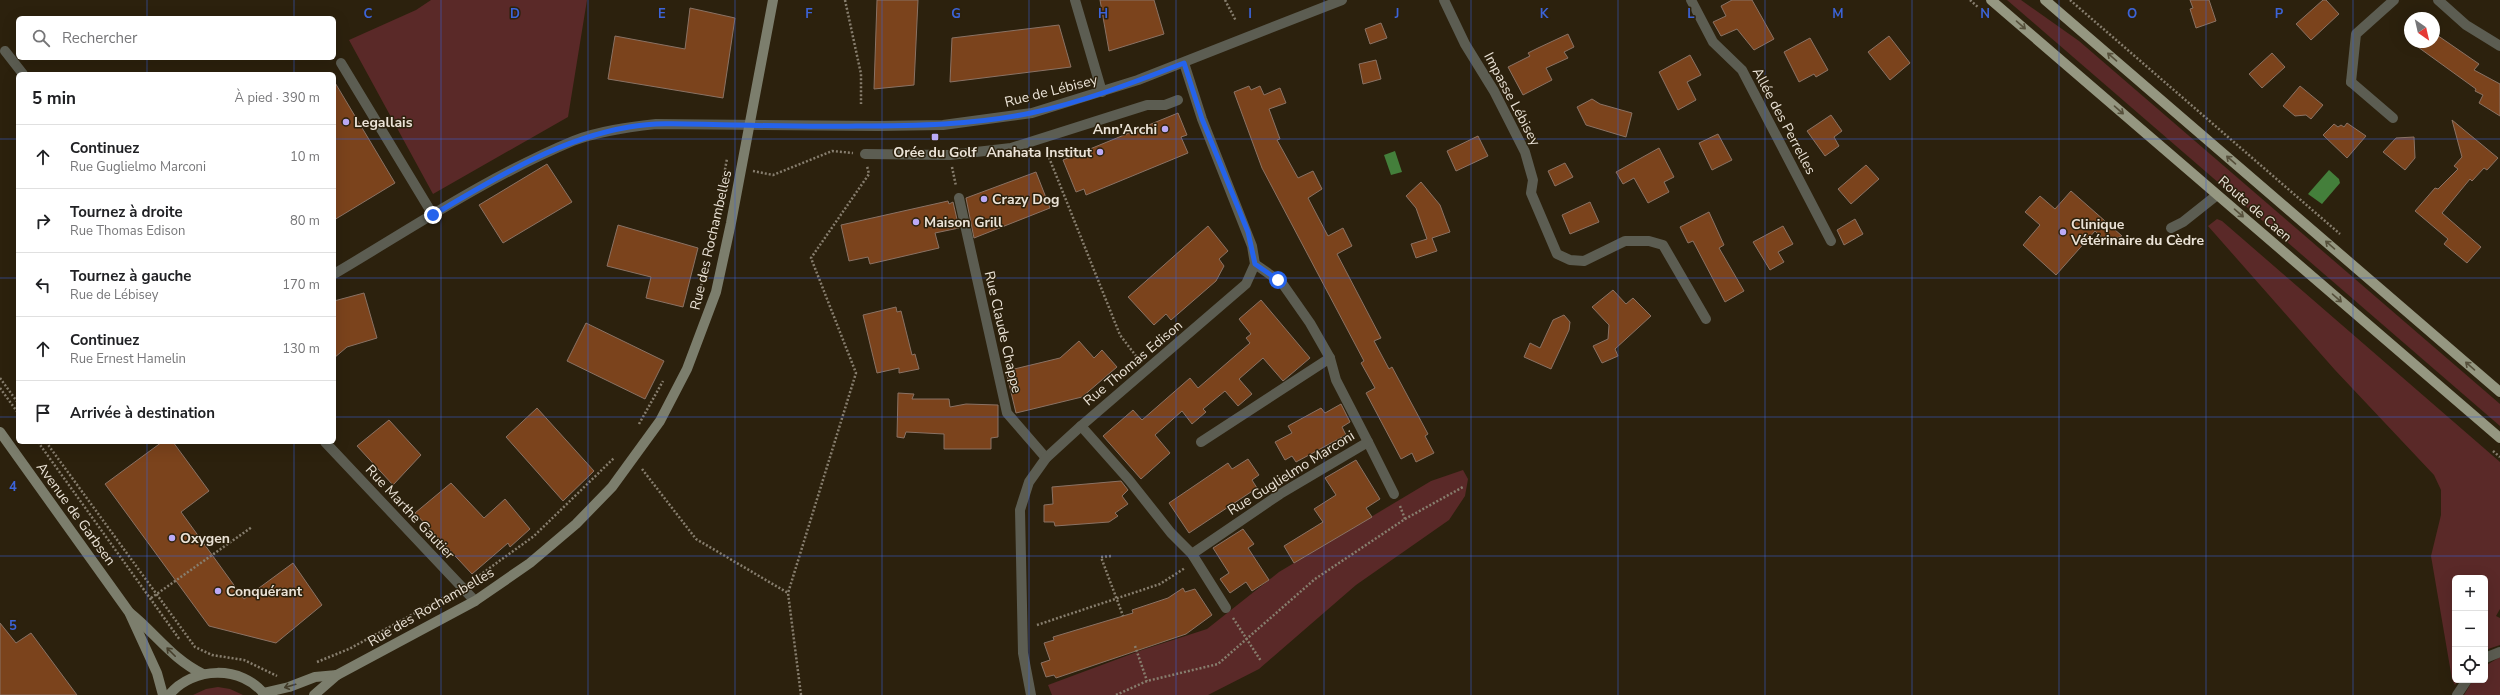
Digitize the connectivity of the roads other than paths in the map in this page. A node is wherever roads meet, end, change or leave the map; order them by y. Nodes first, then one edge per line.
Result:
1 (773, 0) edge
2 (1075, 0) edge
3 (1342, 0) edge
4 (1444, 0) edge
5 (1691, 0) edge
6 (1991, 0) edge
7 (2045, 0) edge
8 (2394, 0) edge
9 (2438, 0) edge
10 (2500, 46) edge
11 (5, 51) dead end
12 (341, 63) dead end
13 (1184, 63) junction
14 (21, 72) edge
15 (1102, 92) junction
16 (1178, 100) dead end
17 (2393, 118) dead end
18 (749, 125) junction
19 (865, 154) road end
20 (2217, 195) junction
21 (959, 198) road end
22 (433, 215) junction
23 (2171, 228) dead end
24 (1831, 241) dead end
25 (1255, 264) junction
26 (336, 273) edge
27 (1706, 319) dead end
28 (1330, 358) junction
29 (2500, 392) edge
30 (1080, 426) junction
31 (0, 432) edge
32 (2500, 438) edge
33 (1201, 442) dead end
34 (1368, 442) junction
35 (327, 444) edge
36 (1046, 458) junction
37 (1394, 494) dead end
38 (1194, 557) junction
39 (475, 601) junction
40 (1226, 608) road end
41 (129, 612) junction
42 (2500, 652) edge
43 (2488, 657) edge
44 (203, 674) junction
45 (337, 675) junction
46 (2465, 683) edge
47 (264, 694) edge
48 (163, 695) edge
49 (169, 695) edge
50 (314, 695) edge
51 (1031, 695) edge
52 (2457, 695) edge

1 - 18 main road, Rue des Rochambelles
2 - 15 street
3 - 13 street, Rue de Lébisey
4 - 27 street, Impasse Lébisey
5 - 24 street, Allée des Perrelles
6 -> 20 main road, Route de Caen
29 -> 7 main road, Route de Caen
8 - 17 street
9 - 10 street
11 - 14 street
12 - 22 street
13 - 15 street, Rue de Lébisey
13 - 25 street
15 - 18 street, Rue de Lébisey
16 - 19 street
18 - 22 street, Rue de Lébisey
18 - 39 main road, Rue des Rochambelles
20 - 23 street
20 -> 32 main road, Route de Caen
21 - 36 street, Rue Claude Chappe
22 - 26 street, Rue de Lébisey
25 - 28 street, Rue Guglielmo Marconi
25 - 30 street, Rue Thomas Edison
28 - 33 street
28 - 34 street, Rue Guglielmo Marconi
30 - 36 street, Rue Thomas Edison
30 - 38 street
31 - 41 main road, Avenue de Garbsen
34 - 37 street
34 - 38 street, Rue Guglielmo Marconi
35 - 39 street, Rue Marthe Gautier
36 - 51 street, Rue Thomas Edison
38 - 40 street
39 - 45 main road, Rue des Rochambelles
44 -> 41 main road, Avenue de Garbsen
41 - 48 main road, Avenue de Garbsen
42 - 43 street
44 - 47 main road
44 - 49 main road
45 -> 47 main road, Rue des Rochambelles
45 - 50 main road, Rue des Rochambelles
46 - 52 street

